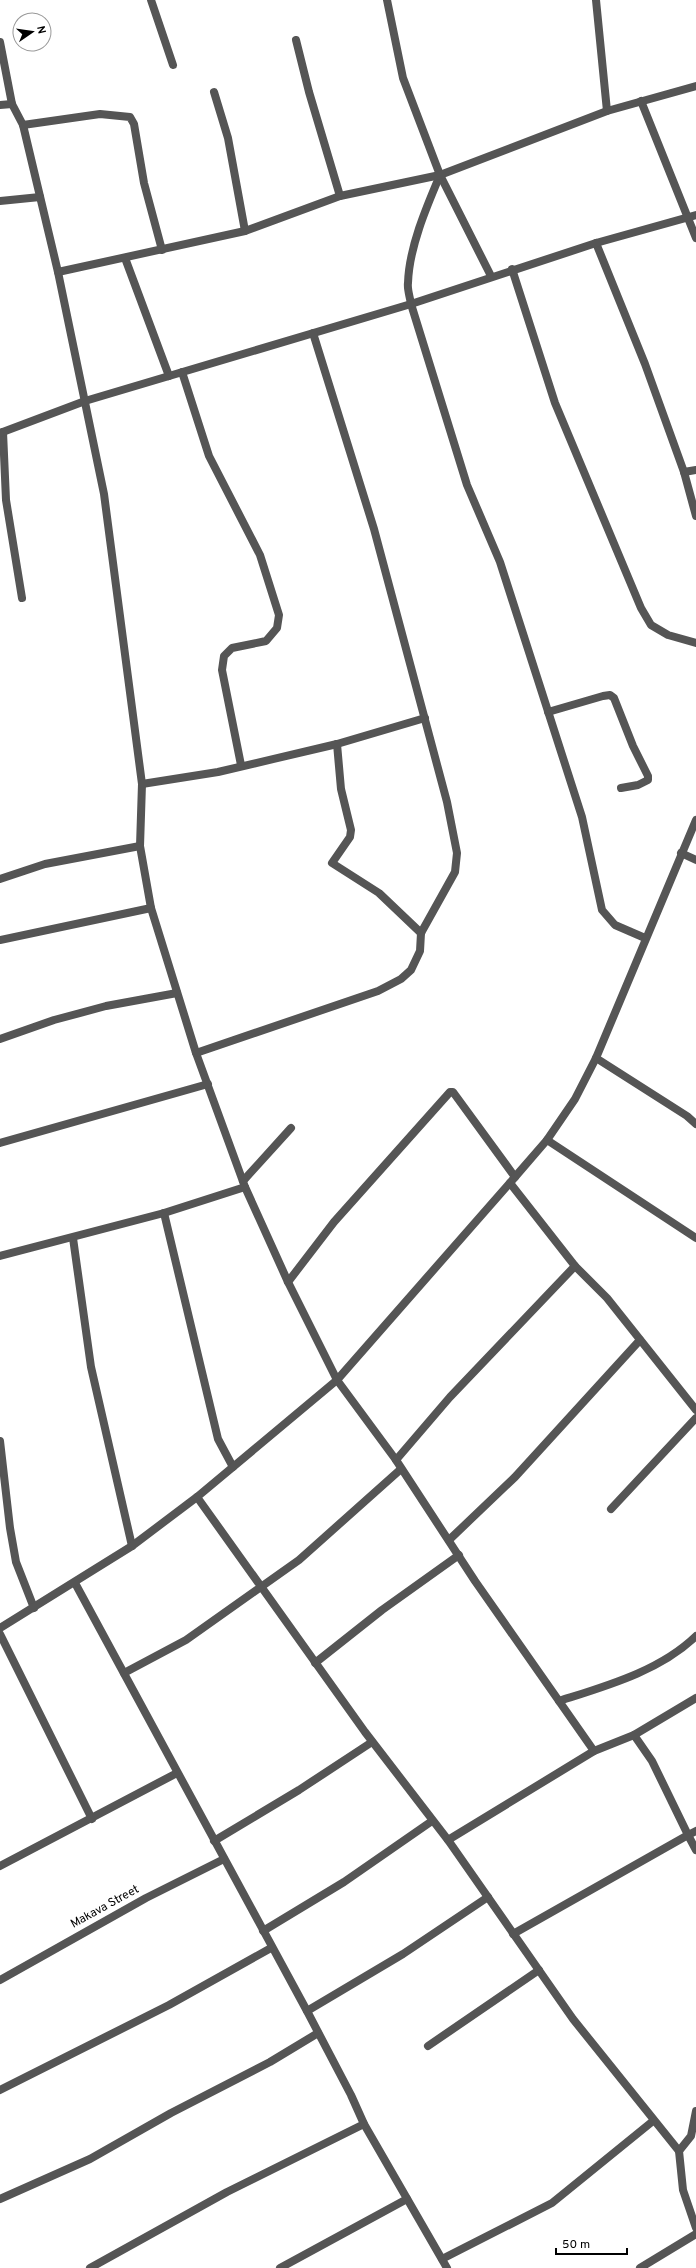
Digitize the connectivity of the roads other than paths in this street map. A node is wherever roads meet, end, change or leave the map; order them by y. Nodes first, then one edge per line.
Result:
1 (152, 0) edge
2 (387, 0) edge
3 (596, 0) edge
4 (296, 40) dead end
5 (0, 42) edge
6 (174, 65) dead end
7 (696, 86) edge
8 (214, 92) dead end
9 (641, 101) junction
10 (12, 104) junction
11 (0, 105) edge
12 (607, 110) junction
13 (23, 125) junction
14 (440, 176) junction
15 (340, 196) junction
16 (40, 197) junction
17 (0, 201) edge
18 (692, 216) edge
19 (245, 231) junction
20 (696, 238) edge
21 (596, 243) junction
22 (162, 250) junction
23 (125, 258) junction
24 (512, 269) junction
25 (58, 272) junction
26 (491, 276) junction
27 (411, 304) junction
28 (313, 333) junction
29 (182, 372) junction
30 (169, 376) junction
31 (85, 401) junction
32 (2, 433) edge
33 (696, 470) edge
34 (684, 472) junction
35 (696, 516) edge
36 (22, 598) dead end
37 (696, 643) edge
38 (548, 712) junction
39 (425, 718) junction
40 (337, 744) junction
41 (240, 765) junction
42 (142, 784) junction
43 (621, 788) dead end
44 (696, 820) edge
45 (140, 846) junction
46 (681, 853) junction
47 (696, 860) edge
48 (0, 879) edge
49 (151, 908) junction
50 (421, 933) junction
51 (645, 938) junction
52 (0, 940) edge
53 (177, 993) junction
54 (0, 1040) edge
55 (196, 1053) junction
56 (596, 1058) junction
57 (208, 1084) junction
58 (696, 1124) edge
59 (291, 1128) dead end
60 (547, 1140) junction
61 (0, 1143) edge
62 (513, 1180) junction
63 (244, 1184) junction
64 (164, 1213) junction
65 (73, 1238) junction
66 (696, 1238) edge
67 (0, 1256) edge
68 (575, 1266) junction
69 (288, 1282) junction
70 (640, 1340) junction
71 (337, 1380) junction
72 (696, 1410) edge
73 (696, 1418) edge
74 (0, 1441) edge
75 (396, 1460) junction
76 (233, 1467) junction
77 (401, 1469) junction
78 (197, 1497) junction
79 (611, 1509) dead end
80 (449, 1540) junction
81 (132, 1546) junction
82 (459, 1555) junction
83 (75, 1583) junction
84 (260, 1586) junction
85 (34, 1608) junction
86 (0, 1628) edge
87 (0, 1634) edge
88 (696, 1636) edge
89 (316, 1663) junction
90 (124, 1673) junction
91 (696, 1698) edge
92 (559, 1701) junction
93 (634, 1734) junction
94 (372, 1742) junction
95 (594, 1751) junction
96 (177, 1773) junction
97 (92, 1819) junction
98 (432, 1821) junction
99 (692, 1833) edge
100 (448, 1840) junction
101 (214, 1841) junction
102 (696, 1850) edge
103 (224, 1859) junction
104 (0, 1866) edge
105 (488, 1897) junction
106 (263, 1930) junction
107 (513, 1934) junction
108 (272, 1948) junction
109 (539, 1970) junction
110 (0, 1980) edge
111 (307, 2011) junction
112 (318, 2033) junction
113 (428, 2046) dead end
114 (0, 2090) edge
115 (696, 2111) edge
116 (654, 2122) junction
117 (364, 2124) junction
118 (679, 2151) junction
119 (0, 2199) edge
120 (407, 2199) junction
121 (696, 2228) edge
122 (696, 2234) edge
123 (442, 2259) junction
124 (90, 2268) edge
125 (280, 2268) edge
126 (447, 2268) edge
127 (640, 2268) edge

1 - 6 street
2 - 14 street
3 - 12 street
4 - 15 street
5 - 10 street
7 - 9 street
8 - 19 street
9 - 12 street
9 - 18 street
10 - 11 street
10 - 13 street
12 - 14 street
13 - 16 street
13 - 22 street
14 - 15 street
14 - 26 street
14 - 27 street
15 - 19 street
16 - 17 street
16 - 25 street
18 - 20 street
18 - 21 street
19 - 22 street
21 - 24 street
21 - 34 street
22 - 23 street
23 - 25 street
23 - 30 street
24 - 26 street
24 - 37 street
25 - 31 street
26 - 27 street
27 - 28 street
27 - 38 street
28 - 29 street
28 - 39 street
29 - 30 street
29 - 41 street
30 - 31 street
31 - 32 street
31 - 42 street
32 - 36 street
33 - 34 street
34 - 35 street
38 - 43 street
38 - 51 street
39 - 40 street
39 - 50 street
40 - 41 street
40 - 50 street
41 - 42 street
42 - 45 street
44 - 46 street
45 - 48 street
45 - 49 street
46 - 47 street
46 - 51 street
49 - 52 street
49 - 53 street
50 - 55 street
51 - 56 street
53 - 54 street
53 - 55 street
55 - 57 street
56 - 58 street
56 - 60 street
57 - 61 street
57 - 63 street
59 - 63 street
60 - 62 street
60 - 66 street
62 - 68 street
62 - 69 street
62 - 71 street
63 - 64 street
63 - 69 street
64 - 65 street
64 - 76 street
65 - 67 street
65 - 81 street
68 - 70 street
68 - 75 street
69 - 71 street
70 - 72 street
70 - 80 street
71 - 75 street
71 - 76 street
73 - 79 street
74 - 85 street
75 - 77 street
76 - 78 street
77 - 80 street
77 - 84 street
78 - 81 street
78 - 84 street
80 - 82 street
81 - 83 street
82 - 89 street
82 - 92 street
83 - 85 street
83 - 90 street
84 - 89 street
84 - 90 street
85 - 86 street
87 - 97 street
88 - 92 street
89 - 94 street
90 - 96 street
91 - 93 street
92 - 95 street
93 - 95 street
93 - 99 street
94 - 98 street
94 - 101 street
95 - 100 street
96 - 97 street
96 - 101 street
97 - 104 street
98 - 100 street
98 - 106 street
99 - 102 street
99 - 107 street
100 - 105 street
101 - 103 street
103 - 106 street
103 - 110 street, Makava Street
105 - 107 street
105 - 111 street
106 - 108 street
107 - 109 street
108 - 111 street
108 - 114 street
109 - 113 street
109 - 116 street
111 - 112 street
112 - 117 street
112 - 119 street
115 - 118 street
116 - 118 street
116 - 123 street
117 - 120 street
117 - 124 street
118 - 121 street
120 - 123 street
120 - 125 street
122 - 127 street
123 - 126 street

